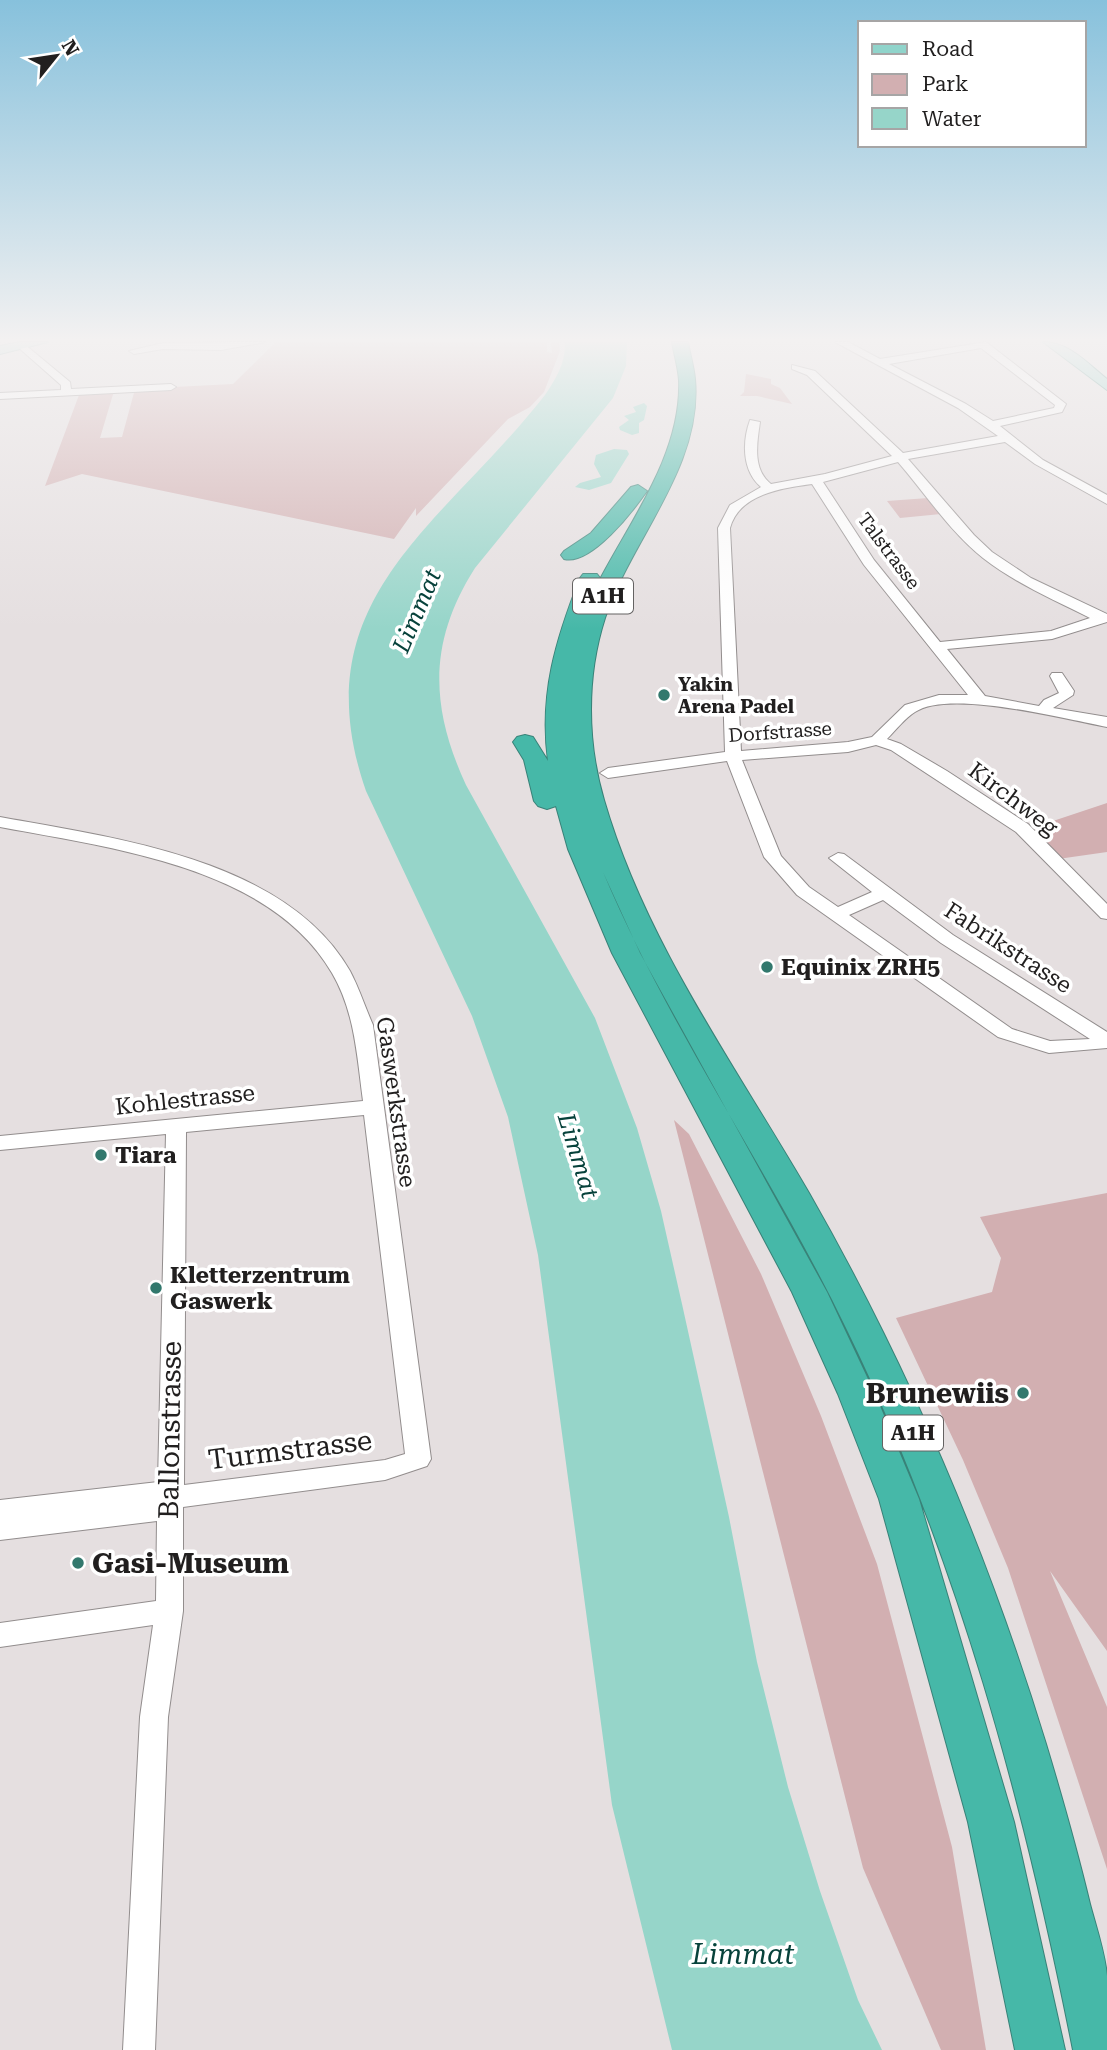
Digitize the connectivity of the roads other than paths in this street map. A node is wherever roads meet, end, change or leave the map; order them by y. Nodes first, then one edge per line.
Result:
1 (663, 438) edge
2 (680, 438) edge
3 (752, 438) edge
4 (879, 438) edge
5 (1007, 438) joint
6 (902, 459) junction
7 (815, 479) junction
8 (769, 488) junction
9 (638, 491) junction
10 (1107, 500) edge
11 (571, 555) dead end
12 (1105, 618) edge
13 (939, 646) junction
14 (1057, 676) dead end
15 (980, 700) junction
16 (1042, 711) junction
17 (1107, 722) edge
18 (877, 740) junction
19 (524, 742) dead end
20 (733, 756) junction
21 (608, 773) dead end
22 (0, 822) edge
23 (838, 858) dead end
24 (883, 893) junction
25 (1107, 914) edge
26 (835, 915) junction
27 (1107, 1041) edge
28 (374, 1107) junction
29 (176, 1124) junction
30 (727, 1139) junction
31 (0, 1143) edge
32 (418, 1458) joint
33 (169, 1500) junction
34 (0, 1511) edge
35 (0, 1529) edge
36 (169, 1611) junction
37 (0, 1635) edge
38 (139, 2050) edge
39 (1040, 2050) edge
40 (1098, 2050) edge

1 - 9 highway, A1H
2 - 40 highway, A1H
3 - 8 street
4 - 6 street
5 - 6 street
5 - 10 street
6 - 7 street
6 - 12 street
7 - 8 street
7 - 13 street, Talstrasse
8 - 20 street
9 - 11 highway
9 - 30 highway, A1H
12 - 13 street
13 - 15 street, Talstrasse
14 - 16 street
15 - 16 street
15 - 18 street
16 - 17 street
18 - 20 street, Dorfstrasse
18 - 25 street, Kirchweg
19 - 30 highway
20 - 21 street, Dorfstrasse
20 - 26 street
22 - 28 street, Gaswerkstrasse
23 - 24 street, Fabrikstrasse
24 - 26 street
24 - 27 street, Fabrikstrasse
26 - 27 street
28 - 29 street, Kohlestrasse
28 - 32 street, Gaswerkstrasse
29 - 31 street, Kohlestrasse
29 - 33 street, Ballonstrasse
30 - 39 highway, A1H
32 - 33 street, Turmstrasse
33 - 34 street, Turmstrasse
33 - 35 street, Turmstrasse
33 - 36 street, Ballonstrasse
36 - 37 street
36 - 38 street, Ballonstrasse

